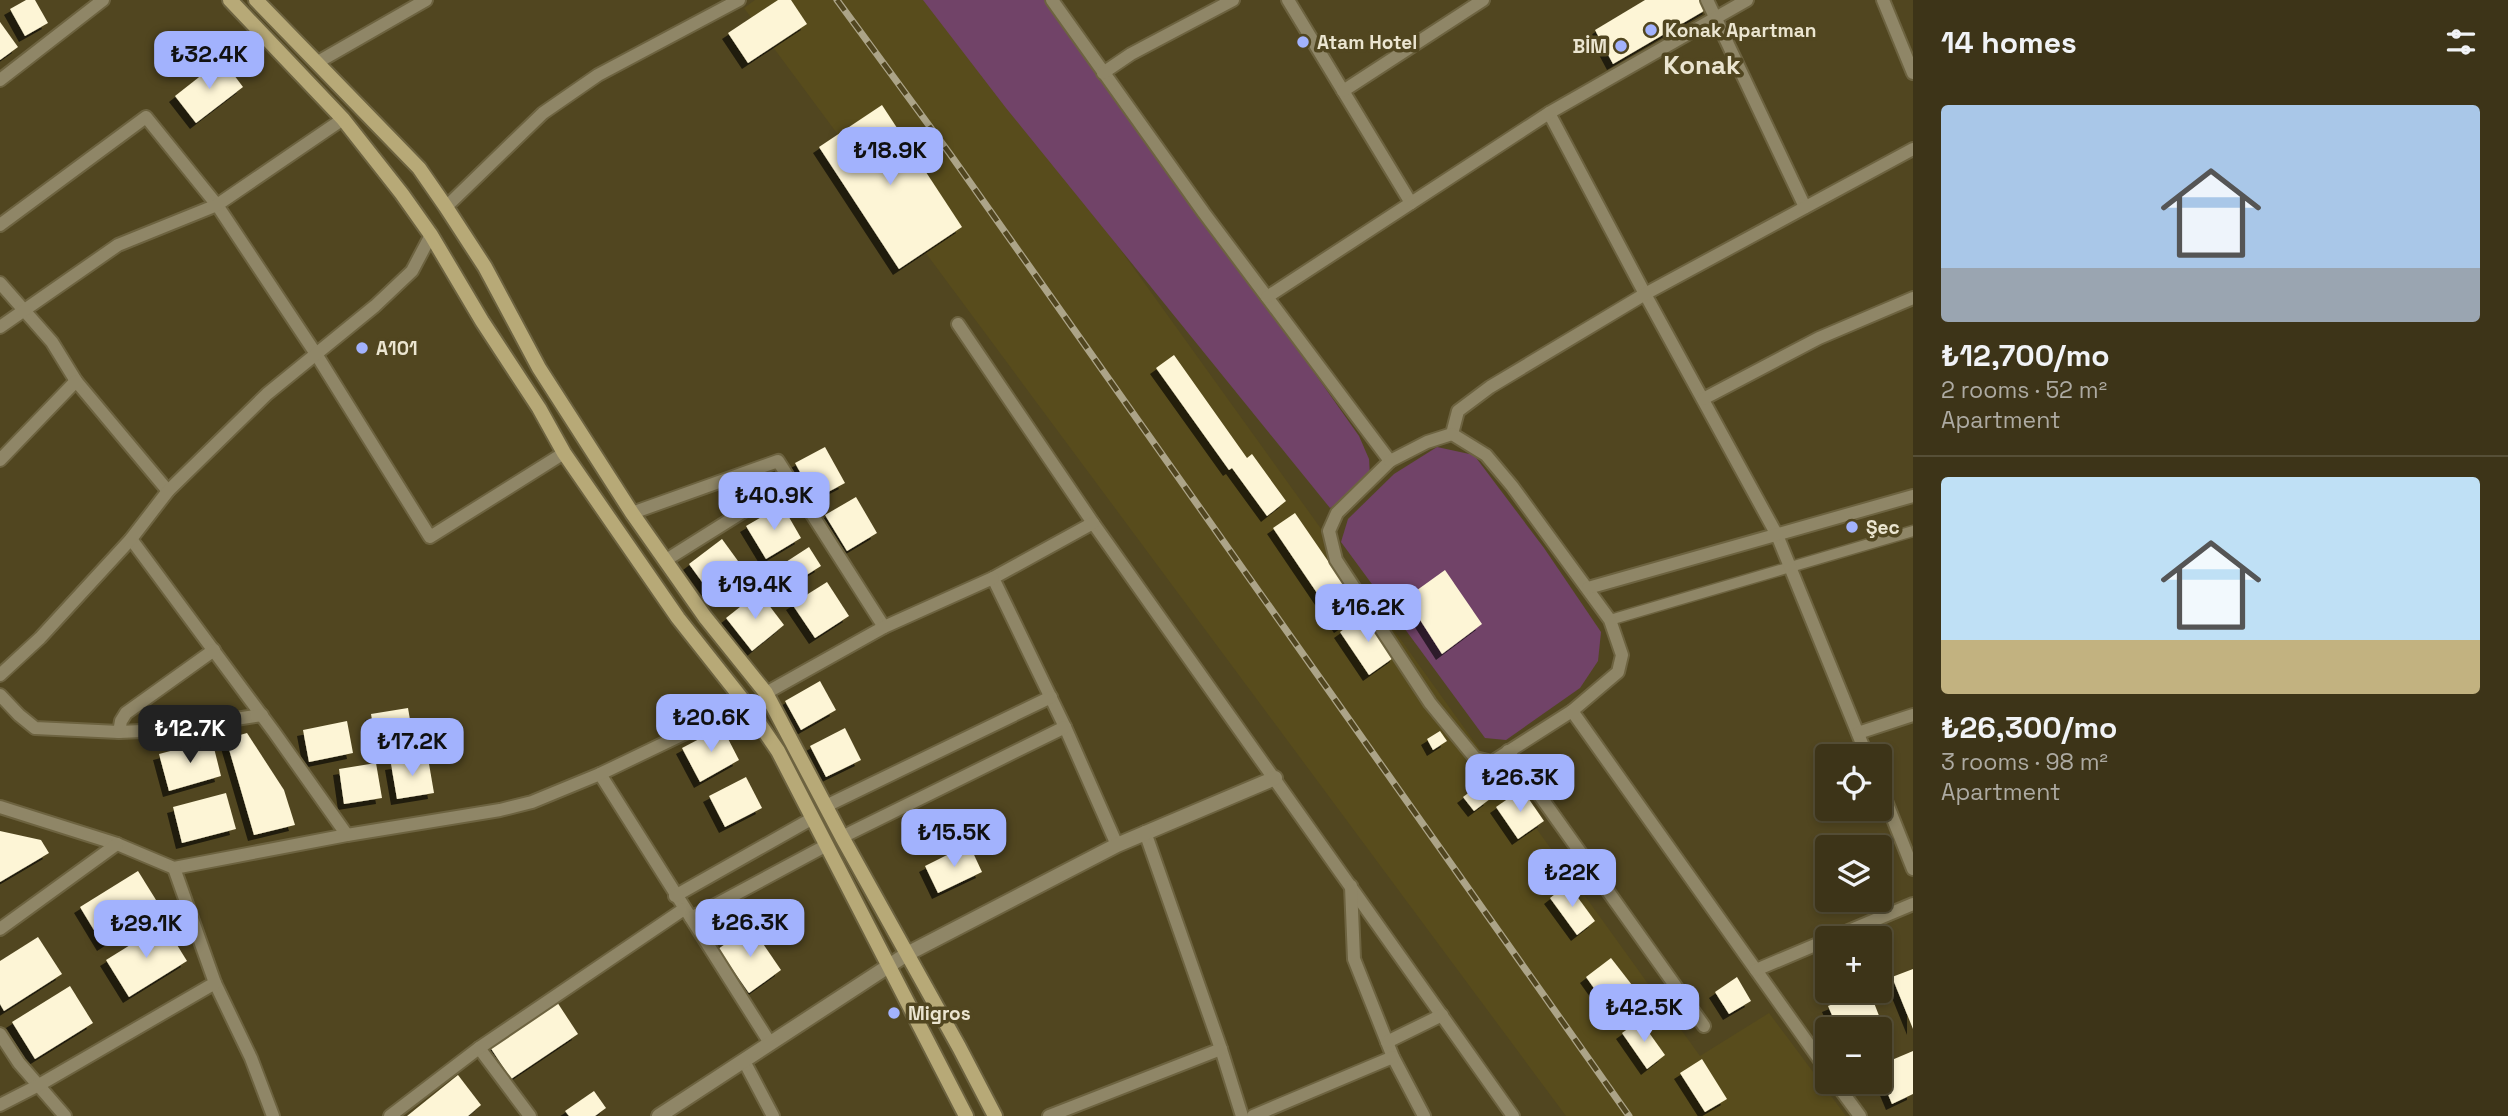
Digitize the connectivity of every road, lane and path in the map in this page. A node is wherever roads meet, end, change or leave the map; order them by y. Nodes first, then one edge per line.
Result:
1 (103, 0) edge
2 (230, 0) edge
3 (256, 0) edge
4 (426, 0) edge
5 (739, 0) edge
6 (1052, 0) edge
7 (1233, 0) edge
8 (1288, 0) edge
9 (1483, 0) edge
10 (1707, 0) edge
11 (1747, 0) edge
12 (1883, 0) edge
13 (1717, 19) junction
14 (1910, 59) edge
15 (318, 62) junction
16 (1103, 73) junction
17 (1913, 73) edge
18 (0, 80) edge
19 (1343, 91) junction
20 (1549, 113) junction
21 (343, 119) junction
22 (1913, 149) edge
23 (1411, 203) junction
24 (217, 205) junction
25 (446, 206) junction
26 (1805, 207) junction
27 (0, 225) edge
28 (431, 234) junction
29 (0, 283) edge
30 (1645, 294) junction
31 (1267, 297) junction
32 (1913, 298) edge
33 (23, 309) junction
34 (958, 324) dead end
35 (0, 327) edge
36 (316, 354) junction
37 (76, 381) junction
38 (1703, 399) junction
39 (1452, 434) junction
40 (564, 453) junction
41 (0, 460) edge
42 (1390, 461) junction
43 (792, 481) junction
44 (168, 491) junction
45 (1913, 496) edge
46 (632, 513) junction
47 (1093, 523) junction
48 (1913, 531) edge
49 (1777, 535) junction
50 (131, 539) junction
51 (666, 560) junction
52 (1791, 568) junction
53 (993, 578) junction
54 (1588, 588) junction
55 (1610, 620) junction
56 (884, 627) junction
57 (214, 650) junction
58 (0, 675) edge
59 (766, 693) junction
60 (0, 695) edge
61 (1051, 697) junction
62 (746, 704) junction
63 (1572, 711) junction
64 (262, 715) junction
65 (1913, 715) edge
66 (1065, 727) junction
67 (119, 732) junction
68 (1858, 733) junction
69 (1862, 744) edge
70 (1508, 751) junction
71 (600, 774) junction
72 (1275, 778) junction
73 (826, 806) junction
74 (0, 807) edge
75 (1892, 816) edge
76 (813, 817) junction
77 (1144, 832) junction
78 (346, 835) junction
79 (842, 837) junction
80 (117, 844) junction
81 (827, 845) junction
82 (1117, 845) junction
83 (174, 868) junction
84 (1913, 869) edge
85 (1351, 886) junction
86 (676, 896) junction
87 (1913, 904) edge
88 (688, 914) junction
89 (1861, 926) edge
90 (0, 929) edge
91 (1815, 945) edge
92 (907, 954) junction
93 (889, 964) junction
94 (1756, 970) junction
95 (215, 983) junction
96 (1442, 1015) junction
97 (1703, 1026) dead end
98 (0, 1034) edge
99 (1387, 1042) junction
100 (769, 1043) junction
101 (479, 1048) junction
102 (1222, 1049) junction
103 (1815, 1053) edge
104 (1393, 1058) junction
105 (744, 1061) junction
106 (39, 1085) junction
107 (1844, 1094) edge
108 (0, 1105) edge
109 (65, 1116) edge
110 (273, 1116) edge
111 (390, 1116) edge
112 (530, 1116) edge
113 (659, 1116) edge
114 (773, 1116) edge
115 (966, 1116) edge
116 (995, 1116) edge
117 (1049, 1116) edge
118 (1242, 1116) edge
119 (1253, 1116) edge
120 (1423, 1116) edge
121 (1513, 1116) edge
122 (1860, 1116) edge

1 - 18 street
2 - 21 main road
3 - 15 main road
4 - 15 street
5 - 25 street
6 - 16 street
7 - 16 street
8 - 19 street
9 - 19 street
10 - 13 street
11 - 13 street
12 - 14 street
13 - 20 street
13 - 26 street
14 - 17 street
15 - 25 main road
16 - 31 street
19 - 23 street
20 - 23 street
20 - 30 street
21 - 24 street
21 - 28 main road
22 - 26 street
23 - 31 street
24 - 27 street
24 - 33 street
24 - 36 street
25 - 28 main road
25 - 46 main road
26 - 30 street
28 - 36 street
28 - 40 main road
29 - 33 street
30 - 38 street
30 - 39 street
31 - 42 street
32 - 38 street
33 - 35 street
33 - 37 street
34 - 47 street
36 - 40 street
36 - 44 street
37 - 41 street
37 - 44 street
38 - 49 street
39 - 42 street
39 - 54 street
40 - 62 main road
42 - 70 street
43 - 46 street
43 - 51 street
43 - 56 street
44 - 50 street
45 - 49 street
46 - 51 main road
47 - 53 street
47 - 72 street
48 - 52 street
49 - 52 street
49 - 54 street
50 - 57 street
50 - 58 street
51 - 59 main road
52 - 55 street
52 - 68 street
53 - 56 street
53 - 61 street
54 - 55 street
55 - 63 street
56 - 59 street
57 - 64 street
57 - 67 street
59 - 73 main road
60 - 67 street
61 - 66 street
61 - 73 street
62 - 71 street
62 - 76 main road
63 - 70 street
63 - 94 street
64 - 67 street
64 - 78 street
65 - 68 street
66 - 79 street
66 - 82 street
68 - 69 street
70 - 97 street
71 - 78 street
71 - 86 street
72 - 77 street
72 - 85 street
73 - 79 main road
74 - 80 street
75 - 84 street
76 - 81 main road
76 - 86 street
77 - 82 street
77 - 102 street
78 - 83 street
79 - 92 main road
80 - 83 street
80 - 90 street
81 - 88 street
81 - 93 main road
82 - 92 street
83 - 95 street
85 - 96 street
85 - 99 street
86 - 88 street
87 - 89 street
88 - 100 street
88 - 101 street
91 - 94 street
92 - 93 street
92 - 116 main road
93 - 100 street
93 - 115 main road
94 - 103 street
95 - 106 street
95 - 110 street
96 - 99 street
96 - 121 street
98 - 106 street
99 - 104 street
100 - 105 street
101 - 111 street
101 - 112 street
102 - 117 street
102 - 118 street
104 - 119 street
104 - 120 street
105 - 113 street
105 - 114 street
106 - 108 street
106 - 109 street
107 - 122 street

